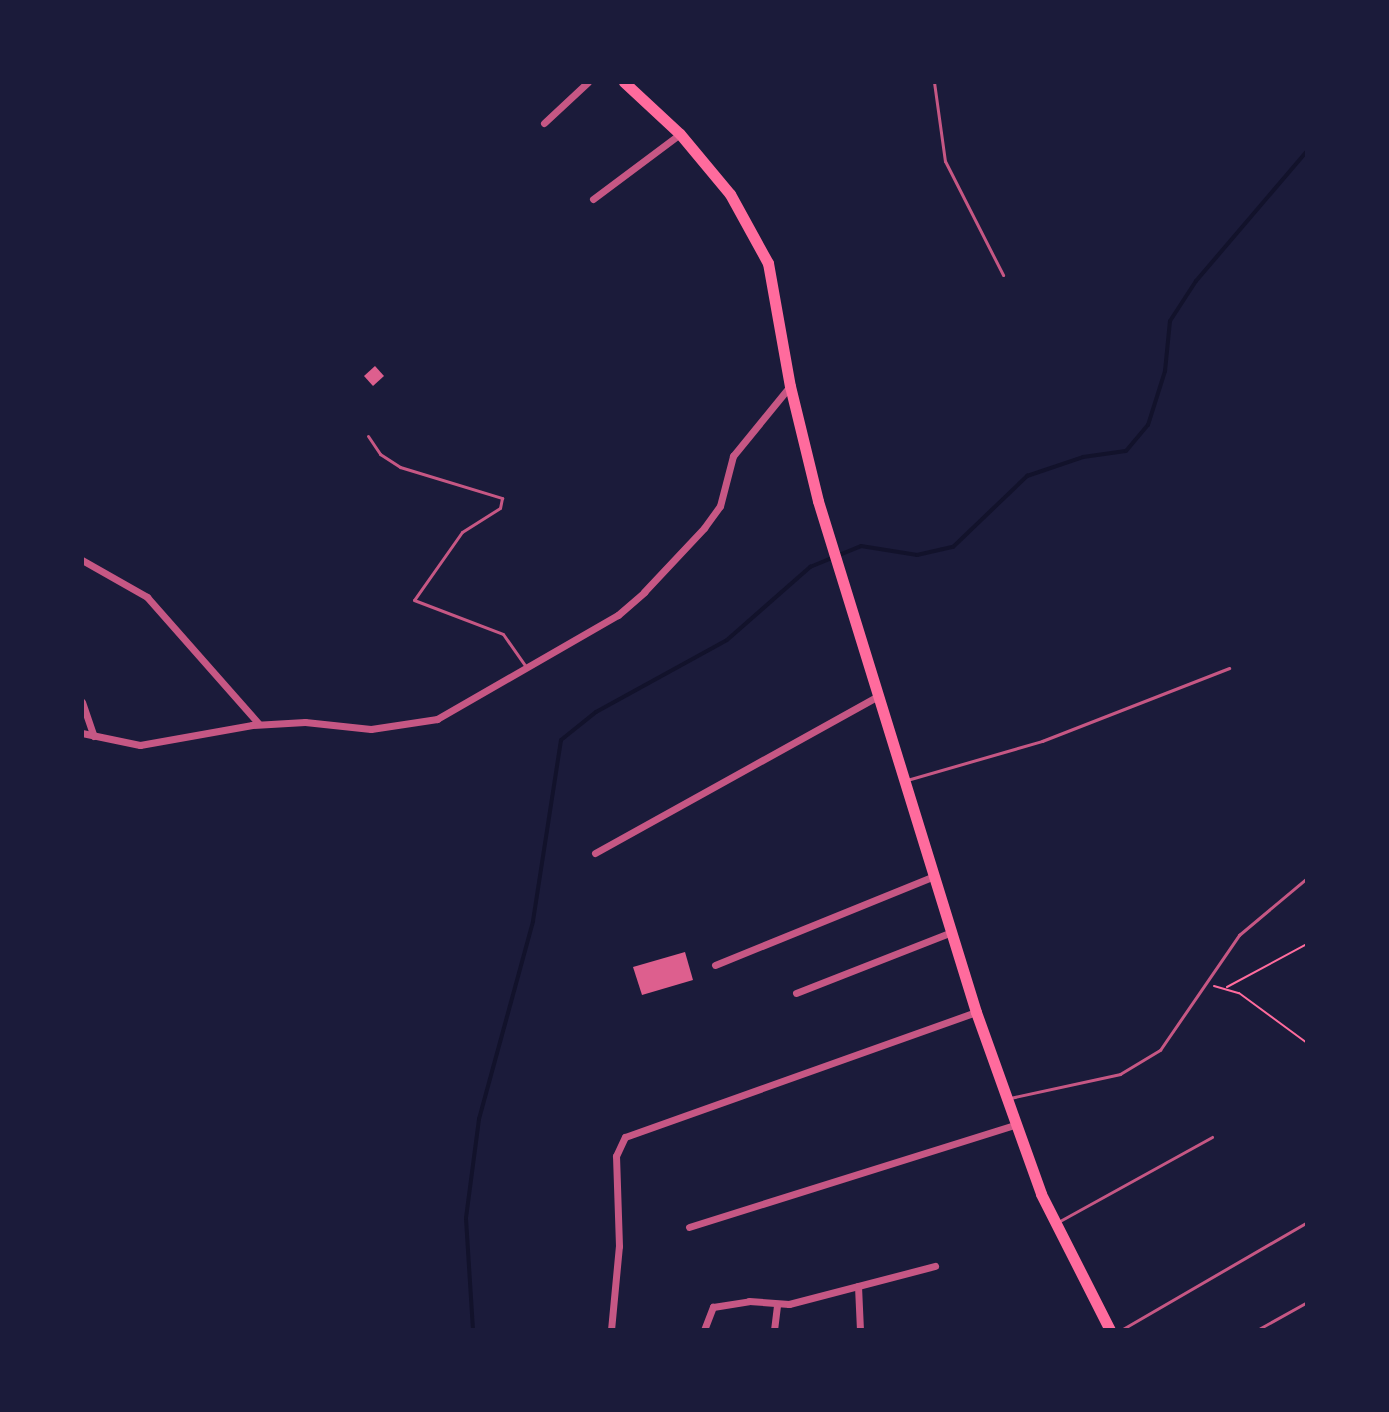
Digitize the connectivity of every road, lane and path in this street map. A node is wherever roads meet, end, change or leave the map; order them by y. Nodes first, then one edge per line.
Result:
1 (588, 82) edge
2 (624, 82) edge
3 (934, 82) edge
4 (544, 123) dead end
5 (680, 134) junction
6 (593, 199) dead end
7 (1003, 275) dead end
8 (790, 386) junction
9 (368, 436) dead end
10 (82, 560) edge
11 (1229, 668) dead end
12 (527, 670) junction
13 (878, 696) junction
14 (82, 702) edge
15 (259, 724) junction
16 (82, 733) edge
17 (94, 736) junction
18 (904, 781) junction
19 (595, 853) dead end
20 (934, 876) junction
21 (1307, 878) edge
22 (952, 932) junction
23 (1307, 944) edge
24 (715, 965) dead end
25 (1226, 987) junction
26 (1201, 989) junction
27 (796, 993) dead end
28 (976, 1012) junction
29 (1307, 1043) edge
30 (1005, 1100) junction
31 (1014, 1125) junction
32 (1212, 1137) dead end
33 (1307, 1222) edge
34 (1055, 1224) junction
35 (689, 1227) dead end
36 (935, 1266) dead end
37 (858, 1286) junction
38 (1307, 1302) edge
39 (777, 1305) junction
40 (611, 1330) edge
41 (704, 1330) edge
42 (774, 1330) edge
43 (860, 1330) edge
44 (1110, 1330) edge
45 (1121, 1330) edge
46 (1257, 1330) edge

1 - 4 street
2 - 5 highway
3 - 7 lane
5 - 6 street
5 - 8 highway
8 - 12 street
8 - 13 highway
9 - 12 lane
10 - 15 street
11 - 18 lane
12 - 15 street
13 - 18 highway
13 - 19 street
14 - 17 street
15 - 17 street
16 - 17 street
18 - 20 highway
20 - 22 highway
20 - 24 street
21 - 26 lane
22 - 27 street
22 - 28 highway
23 - 25 path
25 - 26 path
25 - 29 path
26 - 30 lane
28 - 30 highway
28 - 40 street
30 - 31 highway
31 - 34 highway
31 - 35 street
32 - 34 lane
33 - 45 lane
34 - 44 highway
36 - 37 street
37 - 39 street
37 - 43 street
38 - 46 lane
39 - 41 street
39 - 42 street

